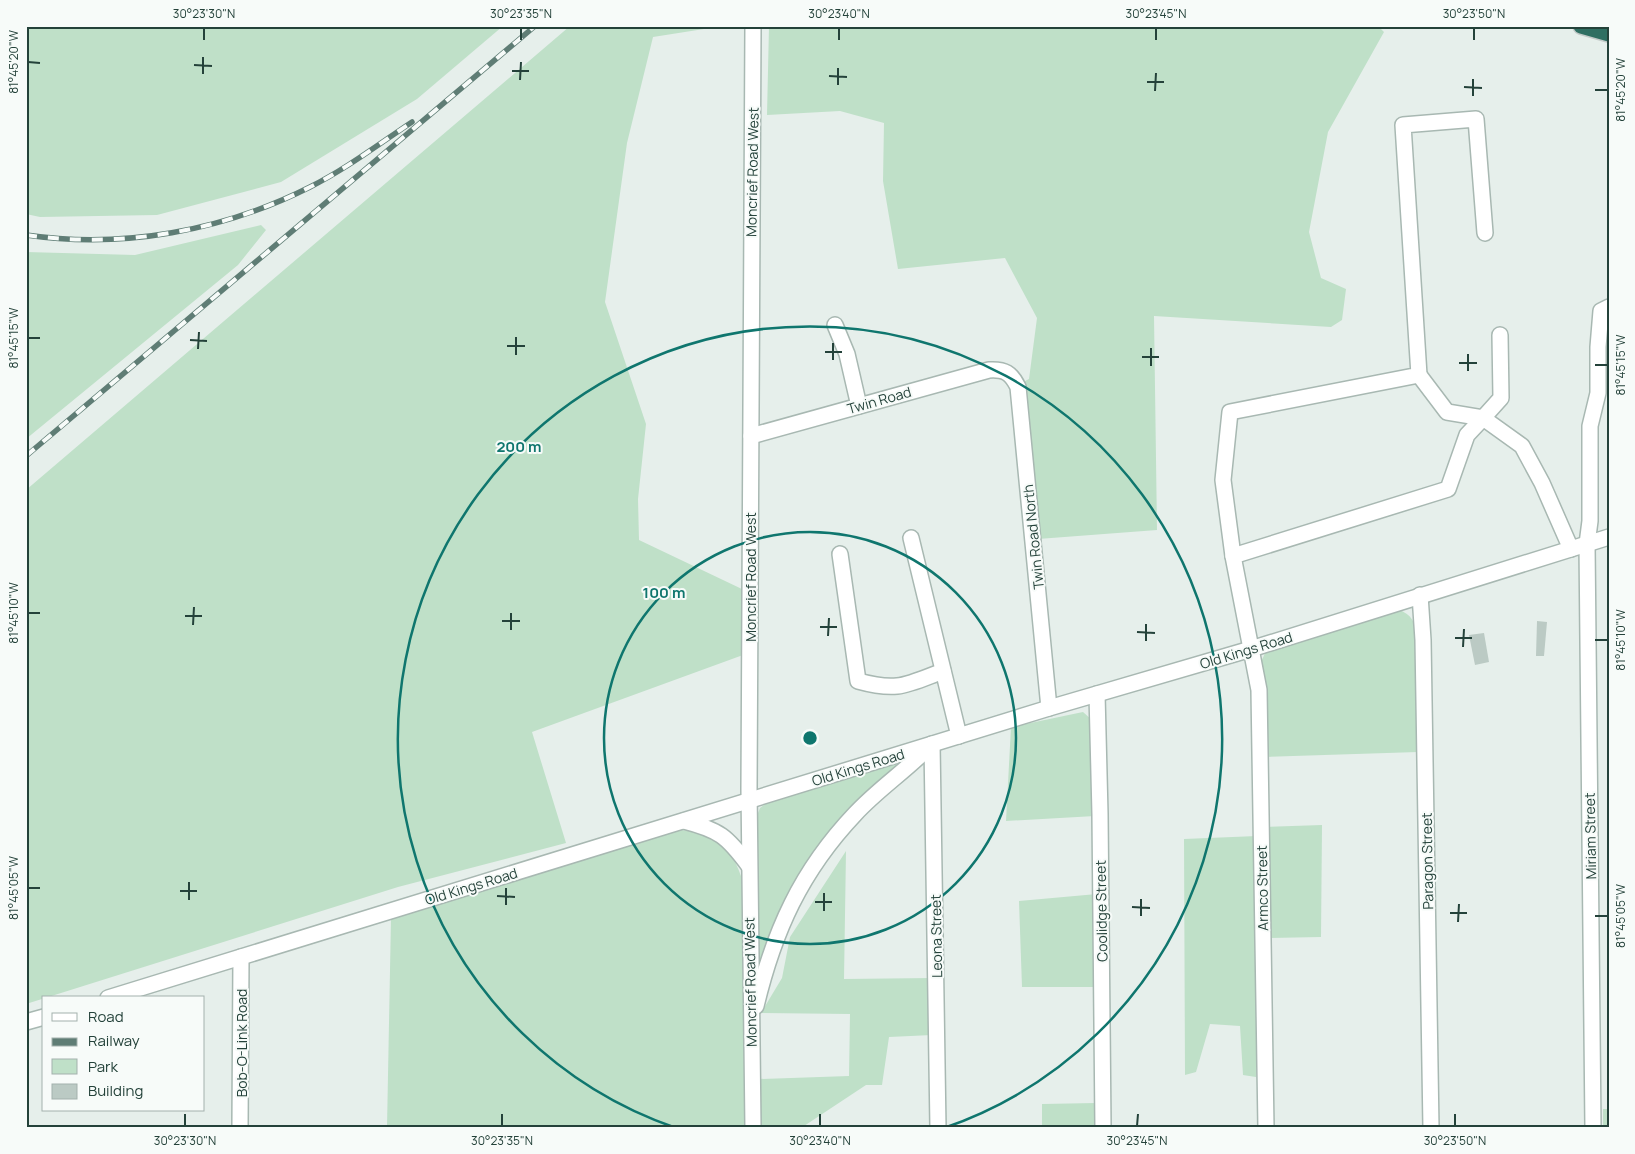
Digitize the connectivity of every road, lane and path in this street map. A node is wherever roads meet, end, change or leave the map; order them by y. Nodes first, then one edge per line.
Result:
1 (753, 26) edge
2 (1581, 26) edge
3 (1609, 34) edge
4 (1485, 232) dead end
5 (1609, 307) edge
6 (836, 325) dead end
7 (1500, 336) dead end
8 (1007, 371) joint
9 (1420, 375) junction
10 (1604, 390) edge
11 (859, 406) junction
12 (1483, 418) junction
13 (751, 436) junction
14 (1609, 537) edge
15 (911, 538) dead end
16 (1587, 544) junction
17 (1571, 549) junction
18 (840, 554) dead end
19 (1233, 556) junction
20 (1420, 595) junction
21 (1251, 649) junction
22 (943, 671) junction
23 (1096, 694) junction
24 (1049, 708) junction
25 (959, 736) junction
26 (932, 744) junction
27 (749, 800) junction
28 (684, 820) junction
29 (749, 866) junction
30 (241, 958) junction
31 (115, 996) edge
32 (42, 1018) edge
33 (26, 1022) edge
34 (751, 1030) junction
35 (240, 1128) edge
36 (753, 1128) edge
37 (938, 1128) edge
38 (1103, 1128) edge
39 (1266, 1128) edge
40 (1431, 1128) edge
41 (1593, 1128) edge

1 - 13 street, Moncrief Road West
2 - 3 highway
4 - 9 street
5 - 10 street, Miriam Street
6 - 11 street
7 - 12 street
8 - 11 street, Twin Road
8 - 24 street, Twin Road North
9 - 12 street
9 - 19 street, Armco Street
10 - 16 street, Miriam Street
11 - 13 street, Twin Road
12 - 17 street
12 - 19 street
13 - 27 street, Moncrief Road West
14 - 16 street, Old Kings Road
15 - 22 street
16 - 17 street, Old Kings Road
16 - 41 street, Miriam Street
17 - 20 street, Old Kings Road
18 - 22 street
19 - 21 street, Armco Street
20 - 21 street, Old Kings Road
20 - 40 street, Paragon Street
21 - 23 street, Old Kings Road
21 - 39 street, Armco Street
22 - 25 street
23 - 24 street, Old Kings Road
23 - 38 street, Coolidge Street
24 - 25 street, Old Kings Road
25 - 26 street, Old Kings Road
26 - 27 street, Old Kings Road
26 - 34 street
26 - 37 street, Leona Street
27 - 28 street, Old Kings Road
27 - 29 street, Moncrief Road West
28 - 29 street
28 - 30 street, Old Kings Road
29 - 34 street, Moncrief Road West
30 - 31 street, Old Kings Road
30 - 35 street, Bob-O-Link Road
32 - 33 street
34 - 36 street, Moncrief Road West

